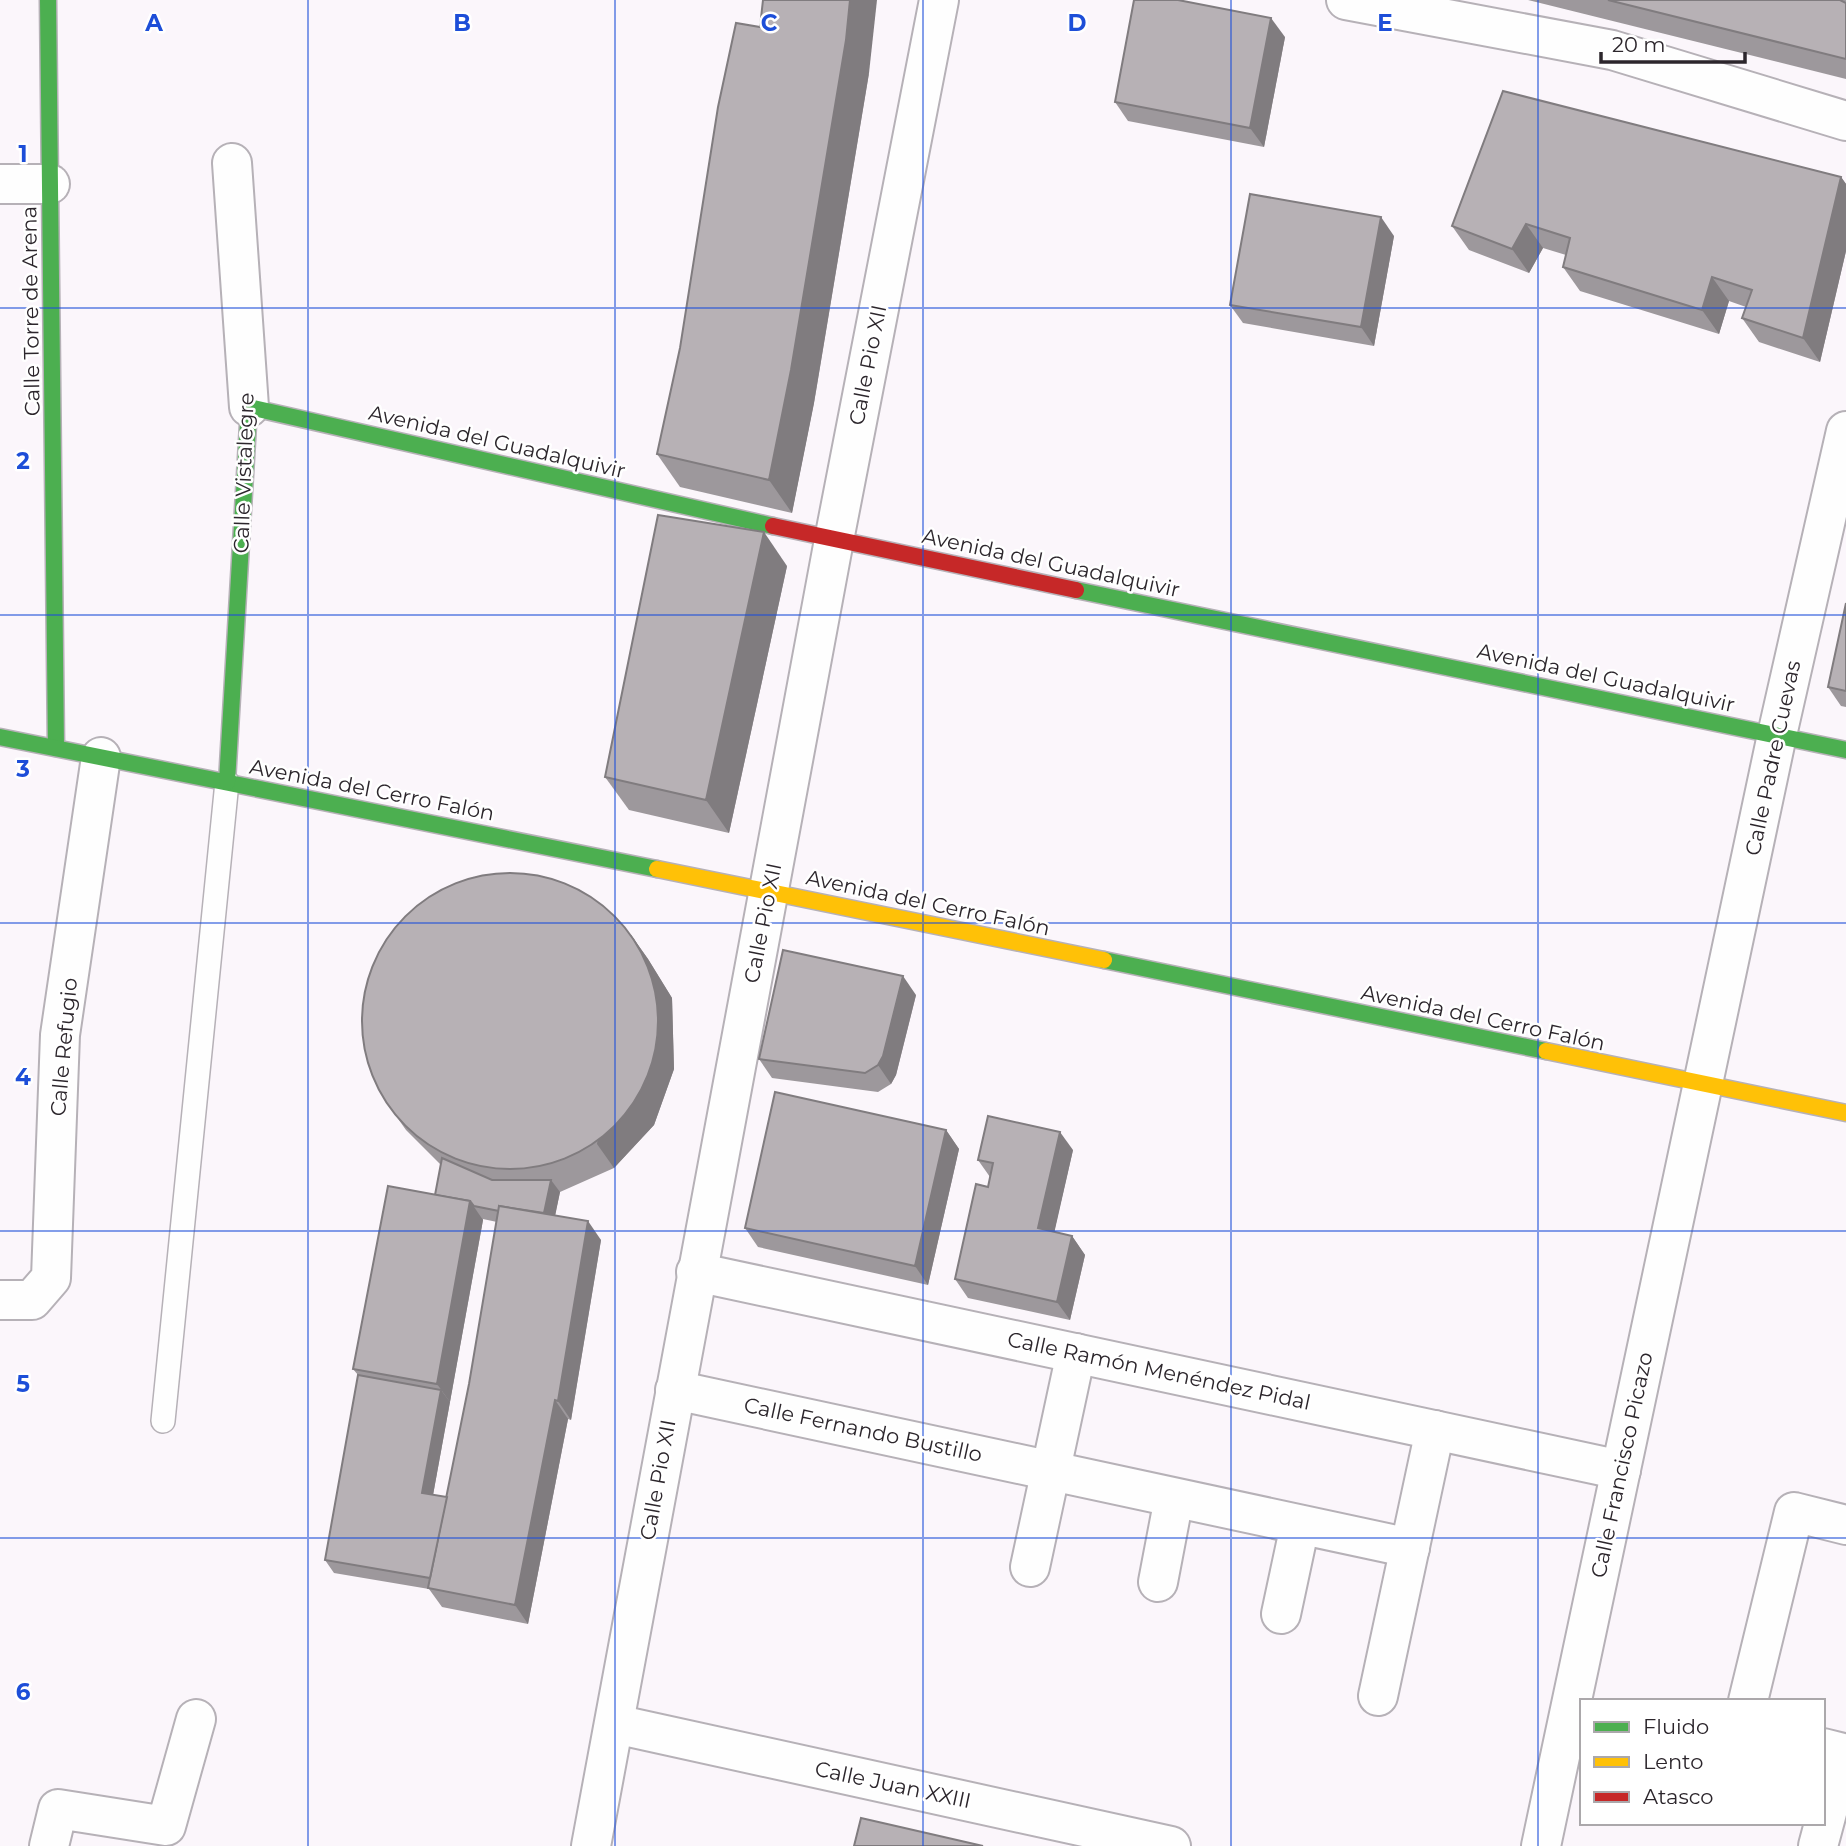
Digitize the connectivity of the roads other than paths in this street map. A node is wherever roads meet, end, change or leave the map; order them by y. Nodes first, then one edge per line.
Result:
1 (48, 0) edge
2 (939, 0) edge
3 (1346, 0) edge
4 (1846, 121) edge
5 (232, 163) dead end
6 (0, 184) edge
7 (50, 184) junction
8 (249, 407) junction
9 (1846, 431) edge
10 (834, 540) junction
11 (1777, 735) junction
12 (0, 737) edge
13 (56, 748) junction
14 (1846, 750) edge
15 (101, 757) junction
16 (227, 782) junction
17 (769, 891) junction
18 (1705, 1085) junction
19 (1846, 1113) edge
20 (696, 1272) junction
21 (0, 1300) edge
22 (1076, 1353) junction
23 (675, 1390) junction
24 (163, 1420) dead end
25 (1435, 1430) junction
26 (1621, 1470) junction
27 (1051, 1471) junction
28 (1174, 1498) junction
29 (1300, 1525) junction
30 (1846, 1525) edge
31 (1410, 1548) junction
32 (1030, 1567) dead end
33 (1158, 1582) dead end
34 (1281, 1614) dead end
35 (1378, 1696) dead end
36 (1748, 1699) edge
37 (196, 1719) dead end
38 (615, 1724) junction
39 (1837, 1752) edge
40 (1825, 1811) edge
41 (1822, 1825) edge
42 (49, 1846) edge
43 (591, 1846) edge
44 (1171, 1846) edge
45 (1541, 1846) edge
46 (1818, 1846) edge

1 - 7 street, Calle Torre de Arena
2 - 10 street, Calle Pio XII
3 - 4 street
5 - 8 street, Calle Vistalegre
6 - 7 street
7 - 13 street, Calle Torre de Arena
8 - 10 street, Avenida del Guadalquivir
8 - 16 street, Calle Vistalegre
9 - 11 street, Calle Padre Cuevas
10 - 11 street, Avenida del Guadalquivir
10 - 17 street, Calle Pio XII
11 - 14 street, Avenida del Guadalquivir
11 - 18 street, Calle Padre Cuevas
12 - 13 street, Avenida del Cerro Falón
13 - 15 street, Avenida del Cerro Falón
15 - 16 street, Avenida del Cerro Falón
15 - 21 street, Calle Refugio
16 - 17 street, Avenida del Cerro Falón
16 - 24 lane
17 - 18 street, Avenida del Cerro Falón
17 - 20 street, Calle Pio XII
18 - 19 street, Avenida del Cerro Falón
18 - 26 street, Calle Francisco Picazo
20 - 22 street, Calle Ramón Menéndez Pidal
20 - 23 street, Calle Pio XII
22 - 25 street, Calle Ramón Menéndez Pidal
22 - 27 street
23 - 27 street, Calle Fernando Bustillo
23 - 38 street, Calle Pio XII
25 - 26 street, Calle Ramón Menéndez Pidal
25 - 31 street
26 - 45 street, Calle Francisco Picazo
27 - 28 street, Calle Fernando Bustillo
27 - 32 street
28 - 29 street, Calle Fernando Bustillo
28 - 33 street
29 - 31 street, Calle Fernando Bustillo
29 - 34 street
30 - 36 street
31 - 35 street
37 - 42 street
38 - 43 street, Calle Pio XII
38 - 44 street, Calle Juan XXIII
39 - 40 street
41 - 46 street

